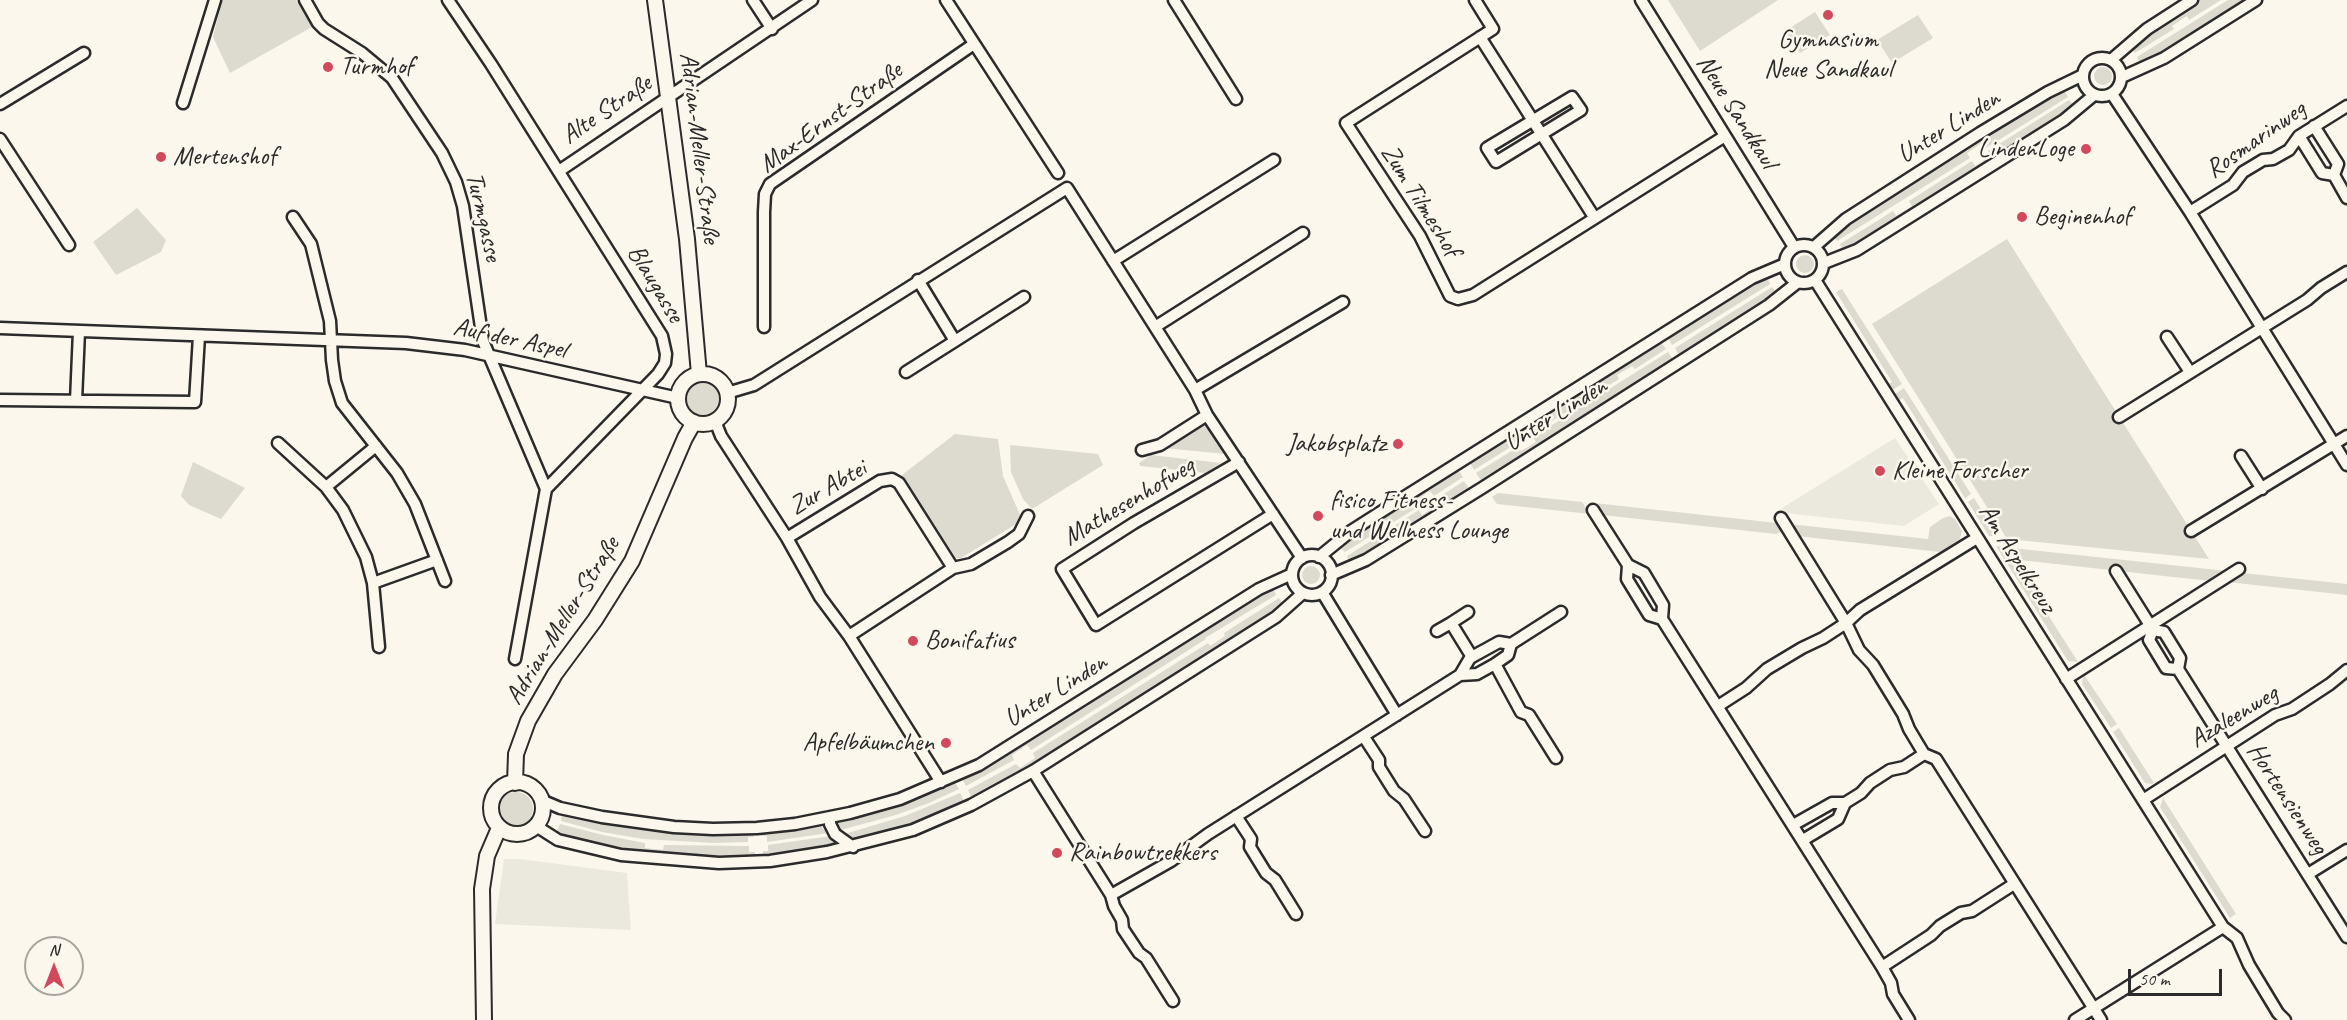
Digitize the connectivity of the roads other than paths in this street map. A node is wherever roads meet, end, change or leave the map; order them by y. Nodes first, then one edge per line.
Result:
1 (214, 0) edge
2 (304, 0) edge
3 (448, 0) edge
4 (655, 0) edge
5 (753, 0) edge
6 (812, 0) edge
7 (946, 0) edge
8 (1174, 0) edge
9 (1475, 0) edge
10 (1641, 0) edge
11 (2192, 0) edge
12 (2256, 0) edge
13 (2179, 3) edge
14 (772, 29) junction
15 (1480, 37) junction
16 (975, 44) junction
17 (84, 53) dead end
18 (2111, 60) junction
19 (2083, 75) junction
20 (2122, 77) junction
21 (2112, 94) junction
22 (669, 95) junction
23 (2094, 95) junction
24 (1236, 99) dead end
25 (183, 103) dead end
26 (0, 104) edge
27 (2347, 106) edge
28 (1532, 120) junction
29 (2314, 126) junction
30 (1542, 134) junction
31 (1725, 136) junction
32 (2299, 136) junction
33 (0, 139) edge
34 (1274, 160) dead end
35 (559, 171) junction
36 (1058, 173) dead end
37 (2334, 175) junction
38 (2347, 198) edge
39 (2190, 212) junction
40 (293, 217) dead end
41 (1594, 218) junction
42 (1303, 233) dead end
43 (69, 245) dead end
44 (1794, 247) junction
45 (1814, 247) junction
46 (1113, 261) junction
47 (1824, 263) junction
48 (1785, 264) junction
49 (2347, 272) edge
50 (918, 280) junction
51 (1815, 280) junction
52 (1798, 282) junction
53 (1024, 297) dead end
54 (1343, 302) dead end
55 (764, 327) dead end
56 (1155, 327) junction
57 (0, 328) edge
58 (2262, 328) junction
59 (79, 331) junction
60 (199, 336) junction
61 (2167, 337) dead end
62 (331, 341) junction
63 (955, 341) junction
64 (491, 356) junction
65 (906, 372) dead end
66 (2190, 372) junction
67 (699, 374) junction
68 (1195, 390) junction
69 (643, 391) junction
70 (728, 393) junction
71 (678, 399) junction
72 (0, 400) edge
73 (76, 401) junction
74 (1207, 415) junction
75 (2119, 417) dead end
76 (715, 421) junction
77 (694, 422) junction
78 (2347, 436) edge
79 (278, 443) dead end
80 (2334, 444) junction
81 (376, 446) junction
82 (1142, 450) dead end
83 (2241, 456) dead end
84 (1239, 462) junction
85 (2347, 465) edge
86 (326, 487) junction
87 (546, 489) junction
88 (2262, 489) junction
89 (1593, 510) dead end
90 (1273, 514) junction
91 (1028, 516) dead end
92 (1781, 518) dead end
93 (2191, 531) dead end
94 (787, 538) junction
95 (1977, 538) junction
96 (1319, 557) junction
97 (1302, 558) junction
98 (437, 560) junction
99 (1628, 565) junction
100 (953, 568) junction
101 (2239, 568) dead end
102 (2116, 571) dead end
103 (1292, 574) junction
104 (1331, 575) junction
105 (445, 581) dead end
106 (373, 583) junction
107 (1322, 592) junction
108 (1303, 593) junction
109 (1468, 612) dead end
110 (1561, 612) dead end
111 (1662, 619) junction
112 (1451, 622) junction
113 (1846, 623) junction
114 (2152, 628) junction
115 (1437, 631) dead end
116 (849, 636) junction
117 (1511, 644) junction
118 (379, 647) dead end
119 (1472, 657) junction
120 (515, 659) dead end
121 (1495, 664) junction
122 (2178, 669) junction
123 (2347, 670) edge
124 (1460, 675) junction
125 (2066, 679) junction
126 (1718, 706) junction
127 (1397, 715) junction
128 (1364, 737) junction
129 (2226, 747) junction
130 (1924, 754) junction
131 (1556, 758) dead end
132 (1033, 771) junction
133 (941, 782) junction
134 (515, 783) junction
135 (541, 800) junction
136 (2143, 800) junction
137 (1845, 803) junction
138 (1236, 816) junction
139 (830, 817) junction
140 (1793, 825) junction
141 (536, 826) junction
142 (500, 828) junction
143 (1425, 831) dead end
144 (1803, 840) junction
145 (853, 847) junction
146 (2347, 850) edge
147 (2308, 874) junction
148 (2014, 884) junction
149 (1111, 895) junction
150 (1296, 914) dead end
151 (2223, 927) junction
152 (2347, 938) edge
153 (1882, 967) junction
154 (1173, 1001) dead end
155 (2094, 1009) junction
156 (484, 1020) edge
157 (1909, 1020) edge
158 (2075, 1020) edge
159 (2101, 1020) edge
160 (2285, 1020) edge

1 - 25 street
2 - 64 street, Turmgasse
3 - 35 street, Blaugasse
4 - 22 street, Adrian-Meller-Straße
5 - 14 street
6 - 14 street, Alte Straße
7 - 16 street
8 - 24 street
9 - 15 street
10 - 31 street, Neue Sandkaul
11 - 13 street
12 - 20 street
13 - 18 street
14 - 22 street, Alte Straße
15 - 28 street
15 - 41 street, Zum Tilmeshof
16 - 36 street
16 - 55 street, Max-Ernst-Straße
17 - 26 street
18 - 19 street
18 - 20 street
19 - 23 street
19 - 45 street, Unter Linden
20 - 21 street
21 - 23 street
21 - 39 street, Rosmarinweg
22 - 35 street, Alte Straße
22 - 67 street, Adrian-Meller-Straße
23 - 47 street
27 - 29 street, Rosmarinweg
28 - 30 street
28 - 30 street
28 - 30 street
29 - 32 street, Rosmarinweg
29 - 37 street
30 - 41 street
31 - 41 street, Zum Tilmeshof
31 - 44 street, Neue Sandkaul
32 - 37 street
32 - 39 street, Rosmarinweg
33 - 43 street
34 - 46 street
35 - 69 street, Blaugasse
37 - 38 street
39 - 58 street, Rosmarinweg
40 - 62 street
42 - 56 street
44 - 45 street
44 - 48 street
45 - 47 street
46 - 50 street
46 - 56 street
47 - 51 street
48 - 52 street
48 - 96 street, Unter Linden
49 - 58 street
50 - 63 street
50 - 70 street
51 - 52 street
51 - 95 street, Am Aspelkreuz
52 - 104 street, Unter Linden
53 - 63 street
54 - 68 street
56 - 68 street
57 - 59 street, Auf der Aspel
58 - 66 street
58 - 80 street, Rosmarinweg
59 - 60 street, Auf der Aspel
59 - 73 street
60 - 62 street, Auf der Aspel
60 - 73 street
61 - 66 street
62 - 64 street, Auf der Aspel
62 - 81 street
63 - 65 street
64 - 69 street, Auf der Aspel
64 - 87 street, Turmgasse
66 - 75 street
67 - 70 street
67 - 71 street
68 - 74 street
69 - 71 street, Auf der Aspel
69 - 87 street, Blaugasse
70 - 76 street
71 - 77 street
72 - 73 street
74 - 82 street, Mathesenhofweg
74 - 84 street
76 - 77 street
76 - 94 street, Zur Abtei
77 - 134 street, Adrian-Meller-Straße
78 - 80 street
79 - 86 street
80 - 85 street, Rosmarinweg
80 - 88 street
81 - 86 street
81 - 98 street
83 - 88 street
84 - 90 street
84 - 90 street, Mathesenhofweg
86 - 106 street
87 - 120 street
88 - 93 street
89 - 99 street
90 - 97 street
91 - 100 street
92 - 113 street
94 - 100 street, Zur Abtei
94 - 116 street, Zur Abtei
95 - 113 street
95 - 125 street, Am Aspelkreuz
96 - 97 street
96 - 104 street
97 - 103 street
98 - 105 street
98 - 106 street
99 - 111 street
99 - 111 street
100 - 116 street
101 - 114 street
102 - 114 street
103 - 108 street
103 - 133 street, Unter Linden
104 - 107 street
106 - 118 street
107 - 108 street
107 - 127 street
108 - 132 street
109 - 112 street
110 - 117 street
111 - 126 street
112 - 115 street
112 - 119 street
113 - 126 street
113 - 130 street
114 - 122 street
114 - 122 street
114 - 125 street
116 - 133 street, Zur Abtei
117 - 119 street
117 - 121 street
119 - 124 street
121 - 124 street
121 - 131 street
122 - 129 street
123 - 129 street, Azaleenweg
124 - 127 street
125 - 136 street, Am Aspelkreuz
126 - 140 street
127 - 128 street
128 - 138 street
128 - 143 street
129 - 136 street, Azaleenweg
129 - 147 street, Hortensienweg
130 - 137 street
130 - 148 street
132 - 145 street
132 - 149 street
133 - 139 street, Unter Linden
134 - 135 street
134 - 142 street
135 - 139 street, Unter Linden
135 - 141 street
136 - 151 street, Am Aspelkreuz
137 - 140 street
137 - 144 street
138 - 149 street
138 - 150 street
139 - 145 street
140 - 144 street
141 - 142 street
141 - 145 street
142 - 156 street
144 - 153 street
146 - 147 street
147 - 152 street, Hortensienweg
148 - 153 street
148 - 155 street
149 - 154 street
151 - 155 street
151 - 160 street, Am Aspelkreuz
153 - 157 street
155 - 158 street
155 - 159 street

